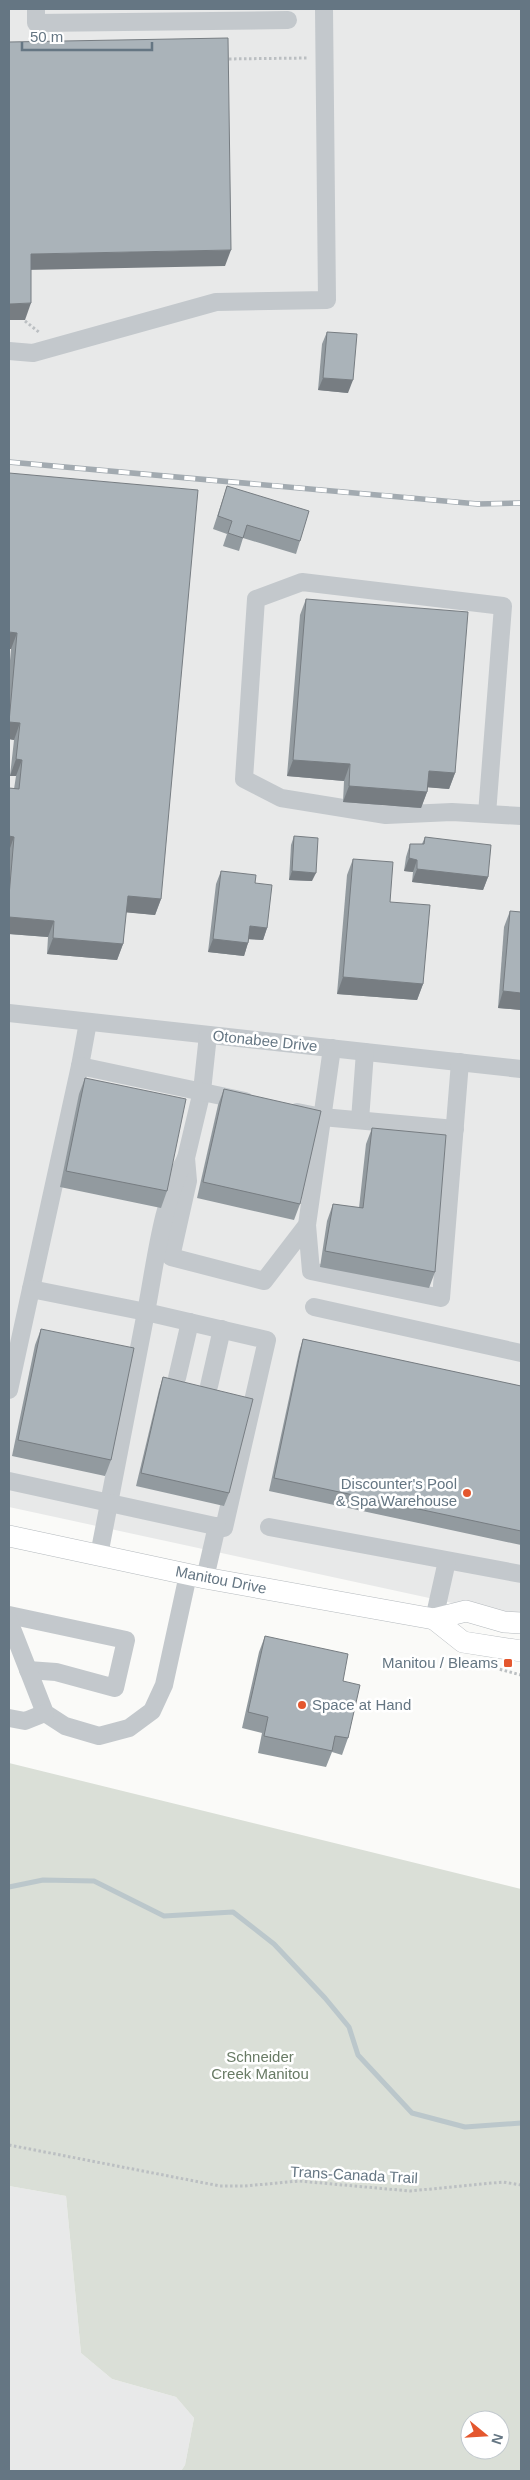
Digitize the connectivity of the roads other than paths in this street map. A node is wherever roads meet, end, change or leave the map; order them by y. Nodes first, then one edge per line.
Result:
1 (36, 9) edge
2 (324, 9) edge
3 (288, 20) dead end
4 (9, 351) edge
5 (487, 814) junction
6 (521, 816) edge
7 (9, 1013) edge
8 (88, 1022) junction
9 (208, 1035) junction
10 (332, 1048) junction
11 (365, 1052) junction
12 (460, 1062) junction
13 (80, 1066) junction
14 (521, 1069) edge
15 (202, 1091) junction
16 (258, 1103) edge
17 (276, 1107) edge
18 (322, 1117) junction
19 (360, 1120) junction
20 (455, 1129) junction
21 (186, 1158) junction
22 (308, 1225) junction
23 (31, 1289) junction
24 (314, 1307) dead end
25 (146, 1312) junction
26 (190, 1322) junction
27 (222, 1329) junction
28 (521, 1353) edge
29 (177, 1378) edge
30 (209, 1386) edge
31 (9, 1390) edge
32 (9, 1481) edge
33 (111, 1501) junction
34 (217, 1526) junction
35 (269, 1527) dead end
36 (9, 1536) edge
37 (99, 1555) junction
38 (447, 1560) junction
39 (521, 1574) edge
40 (196, 1576) junction
41 (9, 1615) edge
42 (434, 1620) junction
43 (9, 1621) edge
44 (521, 1623) edge
45 (521, 1651) edge
46 (28, 1670) junction
47 (45, 1713) junction
48 (9, 1718) edge

1 - 3 street
2 - 4 street
5 - 5 street
5 - 6 street
7 - 8 street, Otonabee Drive
8 - 9 street, Otonabee Drive
8 - 13 street
9 - 10 street, Otonabee Drive
9 - 15 street
10 - 11 street, Otonabee Drive
10 - 18 street
11 - 12 street, Otonabee Drive
11 - 19 street
12 - 14 street, Otonabee Drive
12 - 20 street
13 - 15 street
13 - 23 street
15 - 16 street
15 - 21 street
17 - 18 street
18 - 19 street
18 - 22 street
19 - 20 street
20 - 22 street
21 - 22 street
21 - 25 street
23 - 25 street
23 - 31 street
24 - 28 street
25 - 26 street
25 - 33 street
26 - 27 street
26 - 29 street
27 - 30 street
27 - 34 street
32 - 33 street
33 - 34 street
33 - 37 street
34 - 40 street
35 - 38 street
36 - 37 main road, Manitou Drive
37 - 40 main road, Manitou Drive
38 - 39 street
38 - 42 street
40 - 42 main road, Manitou Drive
40 - 47 street
41 - 46 street
42 - 44 main road, Manitou Drive
42 - 45 main road, Manitou Drive
43 - 46 street
46 - 47 street
47 - 48 street

